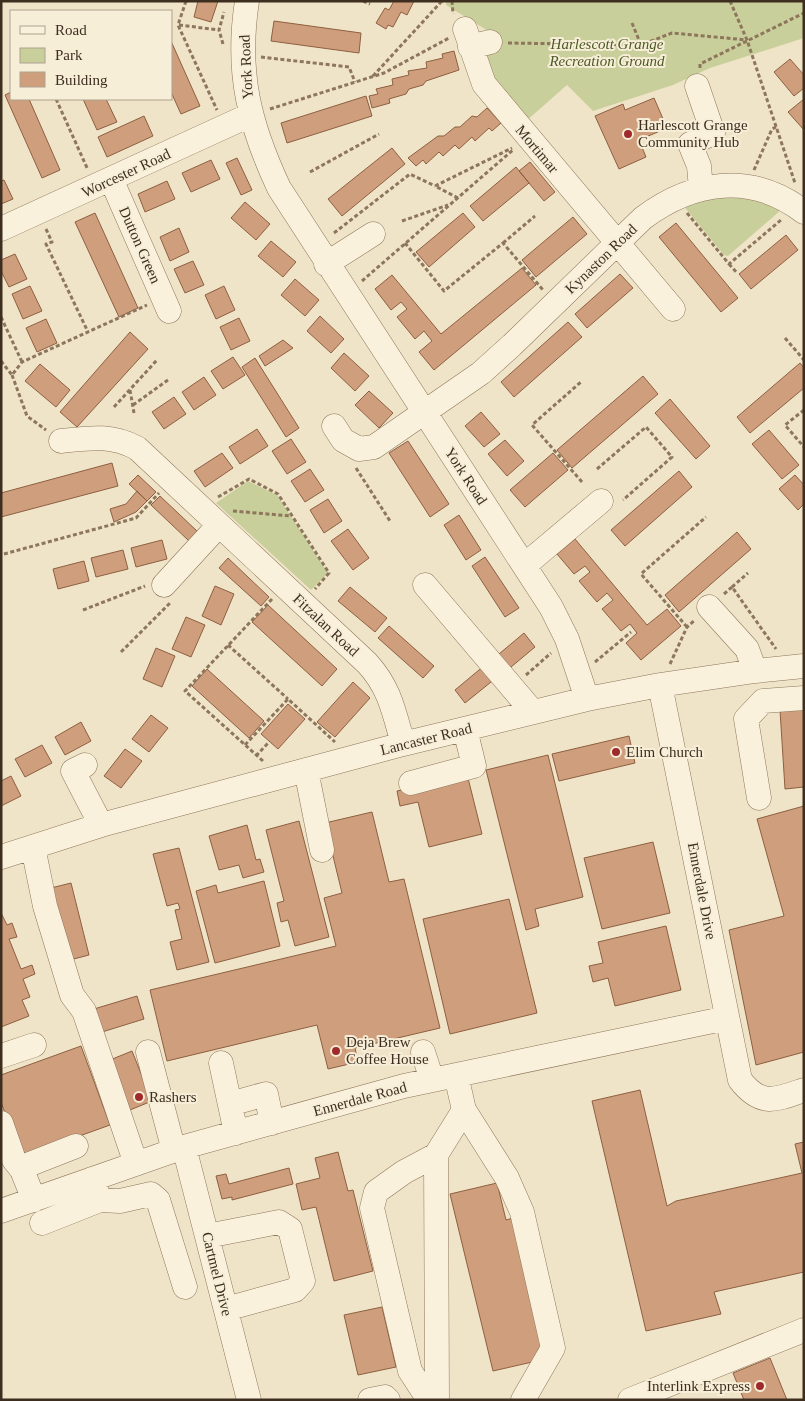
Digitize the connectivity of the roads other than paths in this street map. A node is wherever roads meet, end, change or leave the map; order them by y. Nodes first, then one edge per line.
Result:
1 (247, 1) edge
2 (475, 39) road end
3 (697, 86) road end
4 (250, 115) junction
5 (103, 183) junction
6 (701, 189) junction
7 (798, 207) edge
8 (1, 229) edge
9 (372, 234) dead end
10 (617, 244) junction
11 (321, 256) junction
12 (166, 304) road end
13 (673, 309) dead end
14 (425, 412) junction
15 (334, 426) dead end
16 (61, 441) road end
17 (612, 500) road end
18 (212, 518) junction
19 (525, 565) junction
20 (164, 585) road end
21 (425, 585) dead end
22 (709, 607) dead end
23 (804, 666) edge
24 (757, 671) junction
25 (660, 685) junction
26 (587, 698) junction
27 (804, 698) edge
28 (763, 701) junction
29 (533, 712) junction
30 (465, 729) junction
31 (403, 744) junction
32 (85, 765) dead end
33 (306, 770) junction
34 (411, 783) dead end
35 (759, 798) dead end
36 (101, 825) junction
37 (322, 850) dead end
38 (18, 852) edge
39 (42, 944) dead end
40 (727, 1018) junction
41 (34, 1045) dead end
42 (148, 1052) dead end
43 (423, 1052) dead end
44 (1, 1056) edge
45 (221, 1063) dead end
46 (456, 1075) junction
47 (432, 1080) junction
48 (804, 1090) edge
49 (230, 1104) junction
50 (464, 1110) junction
51 (1, 1123) edge
52 (272, 1123) junction
53 (236, 1133) junction
54 (76, 1146) dead end
55 (179, 1149) junction
56 (436, 1155) junction
57 (136, 1164) junction
58 (22, 1170) junction
59 (96, 1190) junction
60 (39, 1198) junction
61 (1, 1211) edge
62 (207, 1236) junction
63 (185, 1287) dead end
64 (226, 1309) junction
65 (803, 1335) edge
66 (249, 1400) edge
67 (370, 1400) edge
68 (388, 1400) edge
69 (429, 1400) edge
70 (437, 1400) edge
71 (523, 1400) edge
72 (630, 1400) edge

1 - 4 street, York Road
2 - 10 street, Mortimar
3 - 6 street
4 - 5 street, Worcester Road
4 - 11 street, York Road
5 - 8 street, Worcester Road
5 - 12 street, Dutton Green
6 - 7 street, Kynaston Road
6 - 10 street, Kynaston Road
9 - 11 street
10 - 13 street, Mortimar
10 - 14 street, Kynaston Road
11 - 14 street, York Road
14 - 15 street, Kynaston Road
14 - 19 street, York Road
16 - 18 street, Fitzalan Road
17 - 19 street
18 - 20 street
18 - 31 street, Fitzalan Road
19 - 26 street, York Road
21 - 29 street
22 - 24 street
23 - 24 street, Lancaster Road
24 - 25 street, Lancaster Road
24 - 28 street
25 - 26 street, Lancaster Road
25 - 40 street, Ennerdale Drive
26 - 29 street, Lancaster Road
27 - 28 street
28 - 35 street
29 - 30 street, Lancaster Road
30 - 31 street, Lancaster Road
30 - 34 street
31 - 33 street, Lancaster Road
32 - 36 street
33 - 36 street, Lancaster Road
33 - 37 street
36 - 38 street, Lancaster Road
38 - 39 street
38 - 57 street
40 - 46 street, Ennerdale Road
40 - 48 street, Ennerdale Drive
41 - 44 street
42 - 55 street, Cartmel Drive
43 - 47 street
45 - 49 street
46 - 47 street, Ennerdale Road
46 - 50 street
47 - 52 street, Ennerdale Road
49 - 52 street
49 - 53 street
50 - 56 street
50 - 71 street
51 - 58 street
52 - 53 street, Ennerdale Road
53 - 55 street, Ennerdale Road
54 - 58 street
55 - 57 street, Ennerdale Road
55 - 62 street, Cartmel Drive
56 - 69 street
56 - 70 street
57 - 59 street, Ennerdale Road
58 - 60 street
59 - 60 street, Ennerdale Road
59 - 60 street
59 - 63 street
60 - 61 street, Ennerdale Road
62 - 64 street, Cartmel Drive
62 - 64 street
64 - 66 street, Cartmel Drive
65 - 72 street
67 - 68 street

